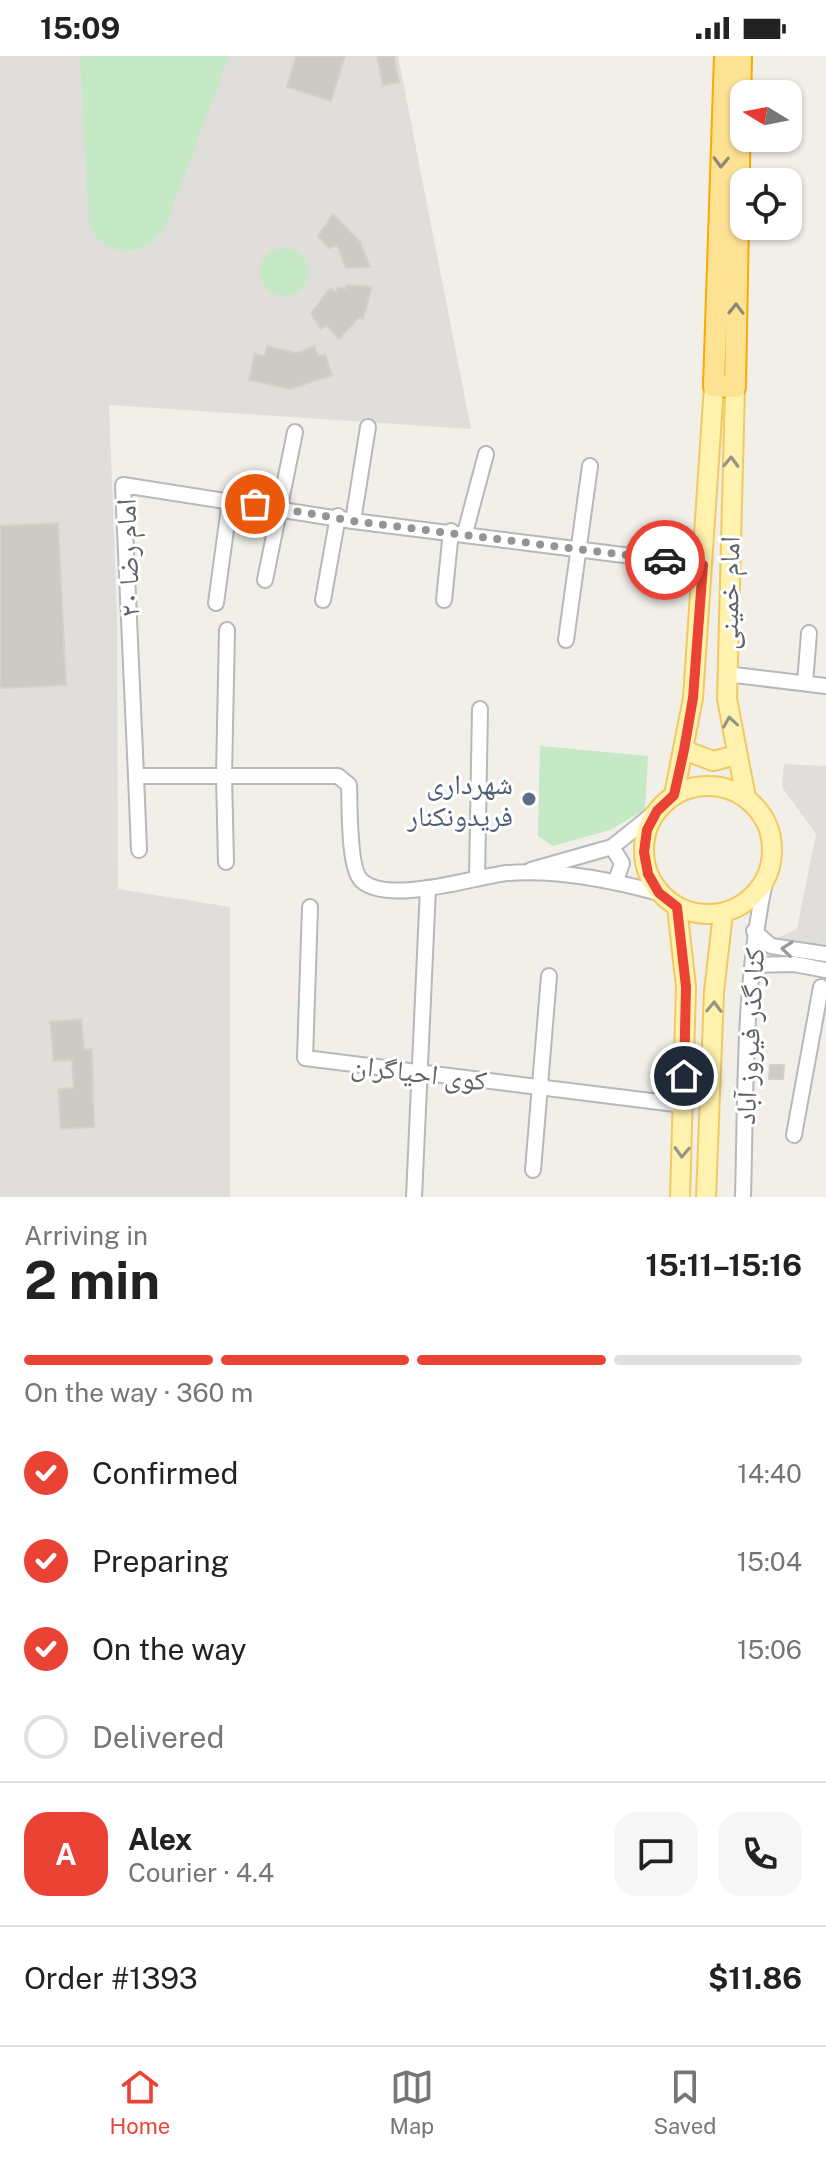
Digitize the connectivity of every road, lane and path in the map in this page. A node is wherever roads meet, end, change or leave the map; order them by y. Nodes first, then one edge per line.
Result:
1 (725, 56) edge
2 (742, 62) edge
3 (714, 386) junction
4 (735, 387) junction
5 (368, 427) dead end
6 (295, 432) dead end
7 (486, 454) dead end
8 (590, 466) dead end
9 (230, 500) junction
10 (280, 507) junction
11 (338, 516) junction
12 (353, 521) junction
13 (458, 532) junction
14 (579, 549) junction
15 (703, 565) junction
16 (265, 580) dead end
17 (323, 600) dead end
18 (444, 600) dead end
19 (216, 603) dead end
20 (227, 630) dead end
21 (809, 633) dead end
22 (566, 640) dead end
23 (726, 674) junction
24 (805, 683) junction
25 (826, 686) edge
26 (480, 709) dead end
27 (684, 750) junction
28 (737, 755) junction
29 (136, 776) junction
30 (224, 776) junction
31 (674, 795) junction
32 (746, 798) junction
33 (657, 811) junction
34 (612, 847) junction
35 (139, 850) dead end
36 (226, 862) dead end
37 (523, 872) junction
38 (766, 877) junction
39 (477, 878) junction
40 (616, 881) junction
41 (428, 888) junction
42 (659, 893) junction
43 (310, 907) dead end
44 (677, 907) junction
45 (723, 913) junction
46 (754, 931) junction
47 (826, 954) edge
48 (684, 955) junction
49 (717, 964) junction
50 (754, 965) junction
51 (826, 970) edge
52 (549, 976) dead end
53 (821, 987) dead end
54 (810, 1053) junction
55 (826, 1055) edge
56 (421, 1073) junction
57 (540, 1087) junction
58 (683, 1105) junction
59 (794, 1135) dead end
60 (533, 1170) dead end
61 (414, 1197) edge
62 (680, 1197) edge
63 (706, 1197) edge
64 (743, 1197) edge

1 -> 3 highway
4 -> 2 highway
3 - 4 highway
3 - 15 main road, امام خمینی
23 -> 4 main road, امام خمینی
5 - 12 street
6 - 10 street
7 - 13 street
8 - 14 street
9 - 10 street, امام رضا ۲۰
9 - 19 street
9 - 29 street, امام رضا ۲۰
10 - 11 street, امام رضا ۲۰
10 - 16 street
11 - 12 street, امام رضا ۲۰
11 - 17 street
12 - 13 street, امام رضا ۲۰
13 - 14 street, امام رضا ۲۰
13 - 18 street
14 - 15 street, امام رضا ۲۰
14 - 22 street
15 - 27 main road, امام خمینی
20 - 30 street
21 - 24 street
23 - 24 street
28 -> 23 main road, امام خمینی
24 - 25 street
26 - 39 street
27 - 28 main road
27 - 31 main road, امام خمینی
28 - 32 main road, امام خمینی
29 - 30 street
29 - 35 street
30 - 36 street
30 - 41 street
31 - 32 main road
31 - 33 main road
32 - 38 main road
33 - 34 street
33 - 42 main road
34 - 37 street
34 - 40 street
37 - 39 street
37 - 40 street
38 - 45 main road
38 - 46 street, کنارگذر فیروز آباد
39 - 41 street
40 - 42 street
41 - 56 street
42 - 44 main road
43 - 56 street, کوی احیاگران
44 - 45 main road
44 - 48 main road
45 - 49 main road
47 -> 46 street
46 - 50 street, کنارگذر فیروز آباد
48 - 49 main road
48 - 58 main road
63 -> 49 main road
50 - 51 street
50 - 64 street, کنارگذر فیروز آباد
52 - 57 street
53 - 54 street
54 - 55 street
54 - 59 street
56 - 57 street, کوی احیاگران
56 - 61 street
57 - 58 street, کوی احیاگران
57 - 60 street
58 -> 62 main road

